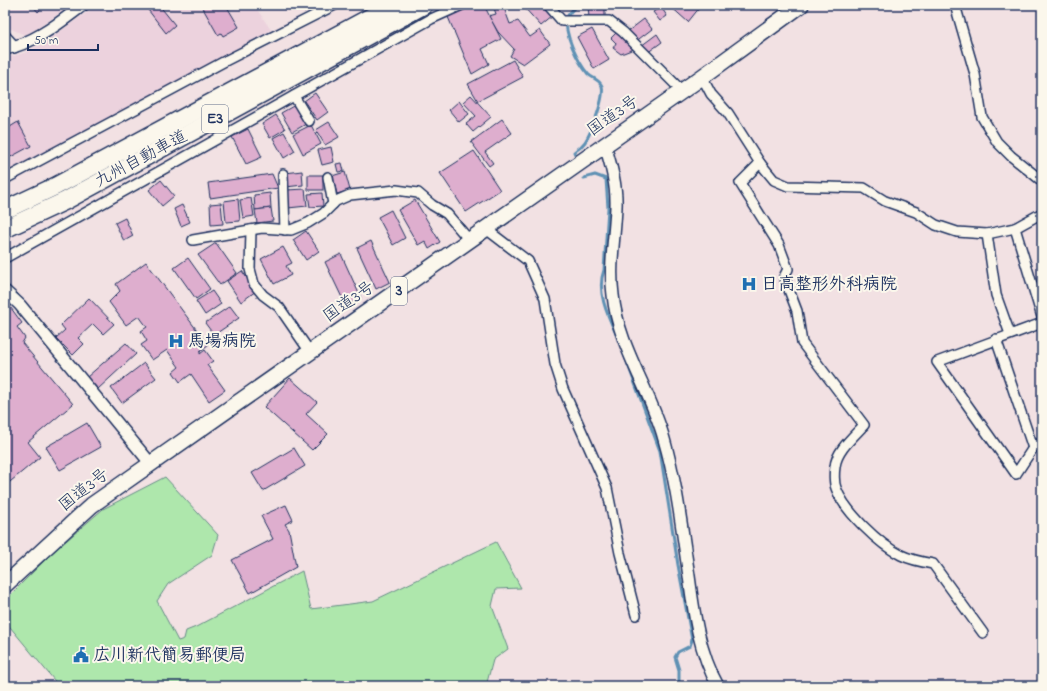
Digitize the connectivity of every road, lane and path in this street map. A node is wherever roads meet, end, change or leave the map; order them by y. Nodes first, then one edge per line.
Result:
1 (84, 5) edge
2 (335, 5) edge
3 (393, 5) edge
4 (424, 5) edge
5 (462, 5) edge
6 (548, 5) edge
7 (800, 5) edge
8 (955, 5) edge
9 (5, 37) edge
10 (10, 48) edge
11 (702, 77) junction
12 (682, 90) junction
13 (294, 96) junction
14 (309, 121) dead end
15 (605, 145) junction
16 (760, 163) junction
17 (283, 174) dead end
18 (328, 177) dead end
19 (5, 179) edge
20 (1042, 181) edge
21 (65, 200) junction
22 (333, 204) junction
23 (5, 210) edge
24 (1042, 213) edge
25 (1015, 228) junction
26 (5, 229) edge
27 (486, 229) junction
28 (251, 230) junction
29 (285, 230) junction
30 (5, 234) edge
31 (987, 234) junction
32 (193, 240) dead end
33 (470, 240) junction
34 (5, 258) edge
35 (5, 292) edge
36 (1042, 317) edge
37 (1042, 323) edge
38 (1010, 334) junction
39 (996, 339) junction
40 (310, 352) junction
41 (1042, 442) edge
42 (1033, 448) junction
43 (151, 464) junction
44 (5, 585) edge
45 (636, 615) dead end
46 (983, 632) dead end
47 (718, 686) edge

1 - 10 street
2 - 19 street
3 - 23 highway, 九州自動車道 / E3
4 - 21 highway, 九州自動車道 / E3
5 - 13 street
6 - 12 street
7 - 11 highway, 国道3号 / 3
8 - 20 street
9 - 10 street
11 - 12 highway, 国道3号 / 3
11 - 16 street
12 - 15 highway, 国道3号 / 3
13 - 14 street
13 - 34 street
15 - 27 highway, 国道3号 / 3
15 - 47 street
16 - 31 street
16 - 46 street
17 - 29 street
18 - 22 street
21 - 26 highway, 九州自動車道 / E3
21 - 30 highway
22 - 29 street
22 - 33 street
24 - 25 street
25 - 31 street
25 - 36 street
27 - 33 highway, 国道3号 / 3
27 - 45 street
28 - 29 street
28 - 32 street
28 - 40 street
31 - 38 street
33 - 40 highway, 国道3号 / 3
35 - 43 street
37 - 38 street
38 - 39 street
39 - 42 street
39 - 42 street
40 - 43 highway, 国道3号 / 3
41 - 42 street
43 - 44 highway, 国道3号 / 3

